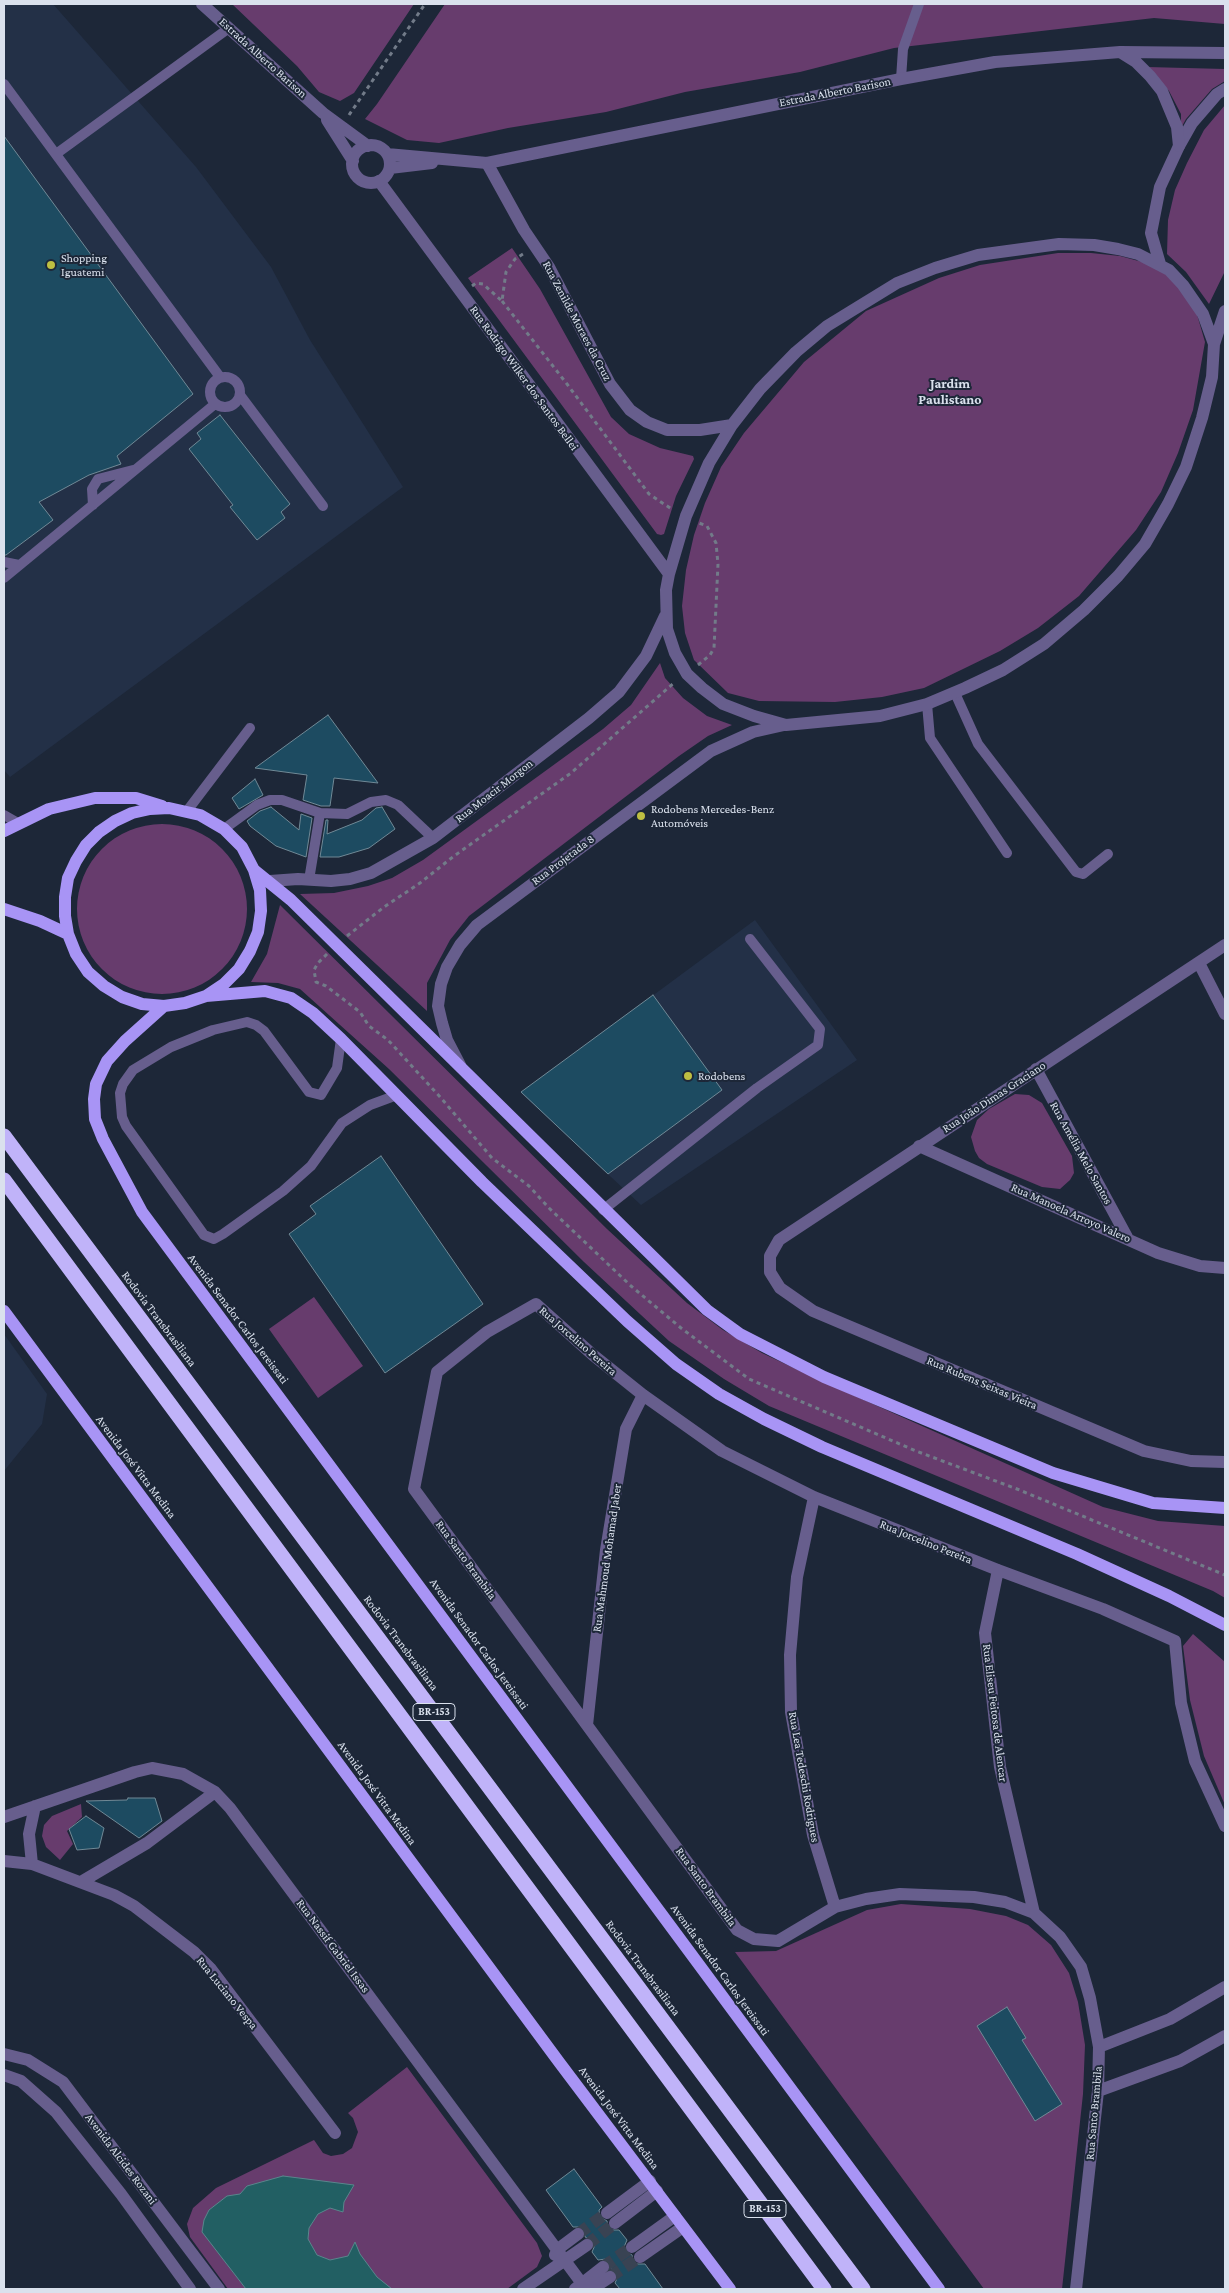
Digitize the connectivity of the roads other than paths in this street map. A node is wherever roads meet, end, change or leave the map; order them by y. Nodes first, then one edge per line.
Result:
1 (202, 4) edge
2 (919, 4) edge
3 (229, 28) junction
4 (1120, 52) junction
5 (1225, 52) edge
6 (901, 78) junction
7 (4, 84) edge
8 (1225, 89) edge
9 (323, 113) junction
10 (368, 146) junction
11 (1179, 146) junction
12 (56, 154) junction
13 (387, 154) junction
14 (353, 161) junction
15 (449, 161) junction
16 (487, 163) junction
17 (390, 168) junction
18 (379, 181) junction
19 (1160, 264) junction
20 (1225, 311) edge
21 (1214, 344) junction
22 (220, 377) junction
23 (240, 395) junction
24 (215, 404) junction
25 (732, 425) junction
26 (136, 470) junction
27 (93, 504) junction
28 (323, 506) dead end
29 (4, 562) edge
30 (19, 565) junction
31 (669, 574) junction
32 (4, 578) edge
33 (666, 613) junction
34 (955, 693) junction
35 (927, 704) junction
36 (786, 725) junction
37 (250, 728) dead end
38 (169, 808) junction
39 (187, 811) junction
40 (320, 813) junction
41 (4, 815) edge
42 (18, 824) junction
43 (224, 829) junction
44 (4, 831) edge
45 (433, 838) junction
46 (1007, 853) dead end
47 (1108, 854) dead end
48 (254, 870) junction
49 (309, 880) junction
50 (270, 881) junction
51 (4, 909) edge
52 (68, 934) junction
53 (750, 939) dead end
54 (1225, 945) edge
55 (1199, 963) junction
56 (206, 996) junction
57 (164, 1006) junction
58 (1225, 1014) edge
59 (341, 1039) junction
60 (460, 1065) junction
61 (1036, 1069) junction
62 (398, 1096) junction
63 (4, 1136) edge
64 (919, 1146) junction
65 (4, 1180) edge
66 (604, 1210) junction
67 (1127, 1237) junction
68 (770, 1256) joint
69 (1225, 1268) edge
70 (536, 1304) joint
71 (4, 1311) edge
72 (643, 1395) junction
73 (1225, 1462) edge
74 (814, 1497) junction
75 (1225, 1508) edge
76 (998, 1570) junction
77 (1225, 1625) edge
78 (587, 1725) junction
79 (216, 1792) junction
80 (36, 1806) junction
81 (4, 1817) edge
82 (1225, 1826) edge
83 (4, 1861) edge
84 (32, 1864) junction
85 (80, 1882) junction
86 (835, 1907) junction
87 (1034, 1913) junction
88 (1225, 1987) edge
89 (1225, 2036) edge
90 (1099, 2047) junction
91 (4, 2054) edge
92 (4, 2075) edge
93 (1098, 2091) junction
94 (335, 2134) dead end
95 (653, 2186) junction
96 (675, 2216) junction
97 (611, 2218) tunnel mouth
98 (683, 2227) junction
99 (173, 2228) junction
100 (578, 2234) tunnel mouth
101 (156, 2243) junction
102 (587, 2245) tunnel mouth
103 (558, 2249) junction
104 (566, 2260) junction
105 (607, 2272) tunnel mouth
106 (546, 2273) junction
107 (584, 2288) edge
108 (190, 2289) edge
109 (219, 2289) edge
110 (523, 2289) edge
111 (730, 2289) edge
112 (824, 2289) edge
113 (863, 2289) edge
114 (939, 2289) edge
115 (1076, 2289) edge

1 - 3 street, Estrada Alberto Barison
2 - 6 lane
3 - 9 street, Estrada Alberto Barison
3 - 12 lane
4 - 5 street, Estrada Alberto Barison
4 - 6 street, Estrada Alberto Barison
4 - 11 street
6 - 16 street, Estrada Alberto Barison
7 - 12 lane
8 - 11 street
9 - 10 street, Estrada Alberto Barison
9 - 14 street, Estrada Alberto Barison
10 - 13 street
10 - 14 street
11 - 19 street
12 - 22 lane
13 - 15 street, Estrada Alberto Barison
13 - 17 street
14 - 18 street
15 - 16 street, Estrada Alberto Barison
15 - 17 street, Estrada Alberto Barison
16 - 25 street, Rua Zenilde Moraes da Cruz
17 - 18 street
18 - 31 street, Rua Rodrigo Wilker dos Santos Bellei
19 - 21 street
19 - 25 street
20 - 21 street
21 - 34 street, Rua Projetada 8
22 - 23 lane
22 - 24 lane
23 - 24 lane
23 - 28 lane
24 - 26 lane
25 - 31 street
26 - 27 lane
26 - 27 lane
27 - 30 lane
29 - 30 lane
30 - 32 lane
31 - 33 street
33 - 36 street
33 - 45 street, Rua Moacir Morgon
34 - 35 street, Rua Projetada 8
34 - 47 lane
35 - 36 street, Rua Projetada 8
35 - 46 lane
36 - 60 street, Rua Projetada 8
37 - 39 lane
38 - 39 main road
38 - 42 main road
38 - 52 main road
39 - 43 main road
40 - 43 lane
40 - 45 lane
40 - 49 lane
41 - 42 lane
42 - 44 main road
43 - 48 main road
45 - 49 street, Rua Moacir Morgon
48 - 50 main road
48 - 56 main road
49 - 50 street, Rua Moacir Morgon
50 - 60 main road
51 - 52 main road
52 - 57 main road
53 - 66 lane
54 - 55 street, Rua João Dimas Graciano
55 - 58 street
55 - 61 street, Rua João Dimas Graciano
56 - 57 main road
56 - 59 main road
57 - 114 main road, Avenida Senador Carlos Jereissati
59 - 62 main road
59 - 62 lane
60 - 66 main road
61 - 64 street, Rua João Dimas Graciano
61 - 67 street, Rua Amélia Melo Santos
62 - 77 main road
63 - 113 highway, Rodovia Transbrasiliana / BR-153
64 - 67 street, Rua Manoela Arroyo Valero
64 - 68 street, Rua João Dimas Graciano
65 - 112 highway, BR-153
66 - 75 main road
67 - 69 street, Rua Manoela Arroyo Valero
68 - 73 street, Rua Rubens Seixas Vieira
70 - 72 street, Rua Jorcelino Pereira
70 - 78 street, Rua Santo Brambila
71 - 95 main road, Avenida José Vitta Medina
72 - 74 street, Rua Jorcelino Pereira
72 - 78 street, Rua Mahmoud Mohamad Jaber
74 - 76 street, Rua Jorcelino Pereira
74 - 86 street, Rua Lea Tedeschi Rodrigues
76 - 82 street, Rua Jorcelino Pereira
76 - 87 street, Rua Eliseu Feitosa de Alencar
78 - 86 street, Rua Santo Brambila
79 - 80 street, Rua Nassif Gabriel Issas
79 - 85 street
79 - 103 street, Rua Nassif Gabriel Issas
80 - 81 street, Rua Nassif Gabriel Issas
80 - 84 street
83 - 84 street, Rua Luciano Vespa
84 - 85 street, Rua Luciano Vespa
85 - 94 street, Rua Luciano Vespa
86 - 87 street, Rua Santo Brambila
87 - 90 street, Rua Santo Brambila
88 - 90 street
89 - 93 street
90 - 93 street, Rua Santo Brambila
91 - 99 street, Avenida Alcides Rozani
92 - 101 street, Avenida Alcides Rozani
93 - 115 street, Rua Santo Brambila
95 - 96 main road, Avenida José Vitta Medina
95 - 97 street
96 - 98 main road, Avenida José Vitta Medina
96 - 98 street
98 - 111 main road, Avenida José Vitta Medina
99 - 101 street
99 - 109 street, Avenida Alcides Rozani
100 - 103 street
101 - 108 street, Avenida Alcides Rozani
102 - 104 street
103 - 104 street, Rua Nassif Gabriel Issas
103 - 106 street
104 - 106 street
104 - 107 street, Rua Nassif Gabriel Issas
105 - 107 street
106 - 110 street

